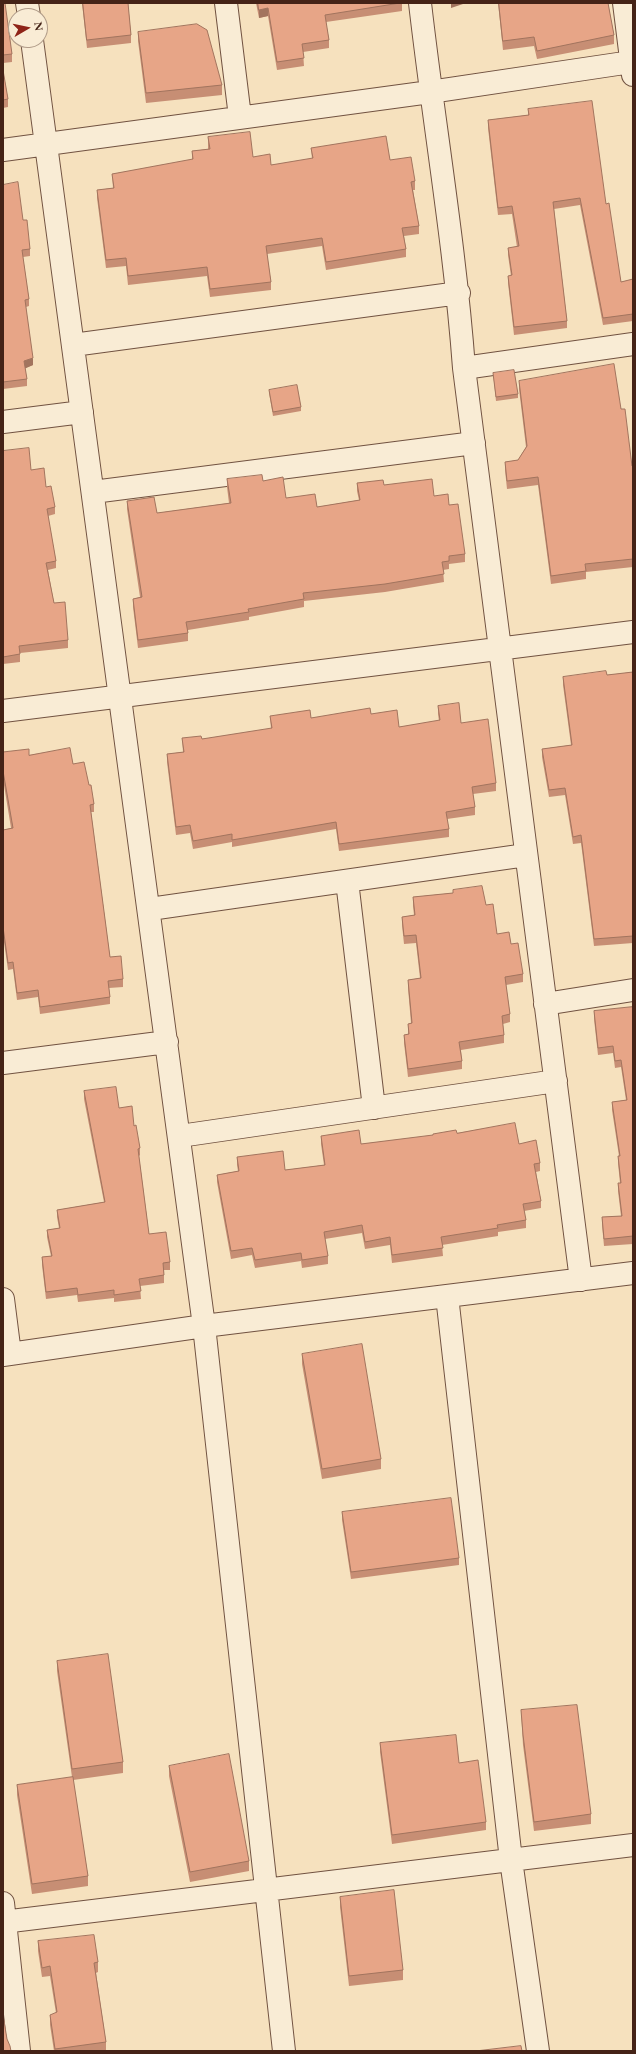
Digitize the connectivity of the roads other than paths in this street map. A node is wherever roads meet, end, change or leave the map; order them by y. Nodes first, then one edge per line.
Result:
1 (226, 3) edge
2 (420, 3) edge
3 (624, 3) edge
4 (33, 48) edge
5 (632, 69) edge
6 (430, 92) junction
7 (240, 117) junction
8 (46, 144) junction
9 (3, 150) edge
10 (459, 292) junction
11 (633, 344) edge
12 (73, 345) junction
13 (464, 368) junction
14 (82, 412) junction
15 (3, 422) edge
16 (474, 443) junction
17 (93, 492) junction
18 (633, 632) edge
19 (500, 648) junction
20 (121, 696) junction
21 (3, 711) edge
22 (526, 854) junction
23 (347, 881) junction
24 (150, 909) junction
25 (633, 990) edge
26 (545, 1004) junction
27 (167, 1042) junction
28 (3, 1063) edge
29 (556, 1081) junction
30 (374, 1108) junction
31 (180, 1136) junction
32 (633, 1272) edge
33 (581, 1280) junction
34 (447, 1296) junction
35 (3, 1299) edge
36 (204, 1326) junction
37 (7, 1354) edge
38 (633, 1845) edge
39 (511, 1860) junction
40 (267, 1890) junction
41 (4, 1916) edge
42 (19, 2051) edge
43 (284, 2051) edge
44 (538, 2051) edge

1 - 7 street
2 - 6 street
3 - 5 street
4 - 8 street
5 - 6 street
6 - 7 street
6 - 10 street
7 - 8 street
8 - 9 street
8 - 12 street
10 - 12 street
10 - 13 street
11 - 13 street
12 - 14 street
13 - 16 street
14 - 15 street
14 - 17 street
16 - 17 street
16 - 19 street
17 - 20 street
18 - 19 street
19 - 20 street
19 - 22 street
20 - 21 street
20 - 24 street
22 - 23 street
22 - 26 street
23 - 24 street
23 - 30 street
24 - 27 street
25 - 26 street
26 - 29 street
27 - 28 street
27 - 31 street
29 - 30 street
29 - 33 street
30 - 31 street
31 - 36 street
32 - 33 street
33 - 34 street
34 - 36 street
34 - 39 street
35 - 37 street
36 - 37 street
36 - 40 street
38 - 39 street
39 - 40 street
39 - 44 street
40 - 41 street
40 - 43 street
41 - 42 street

